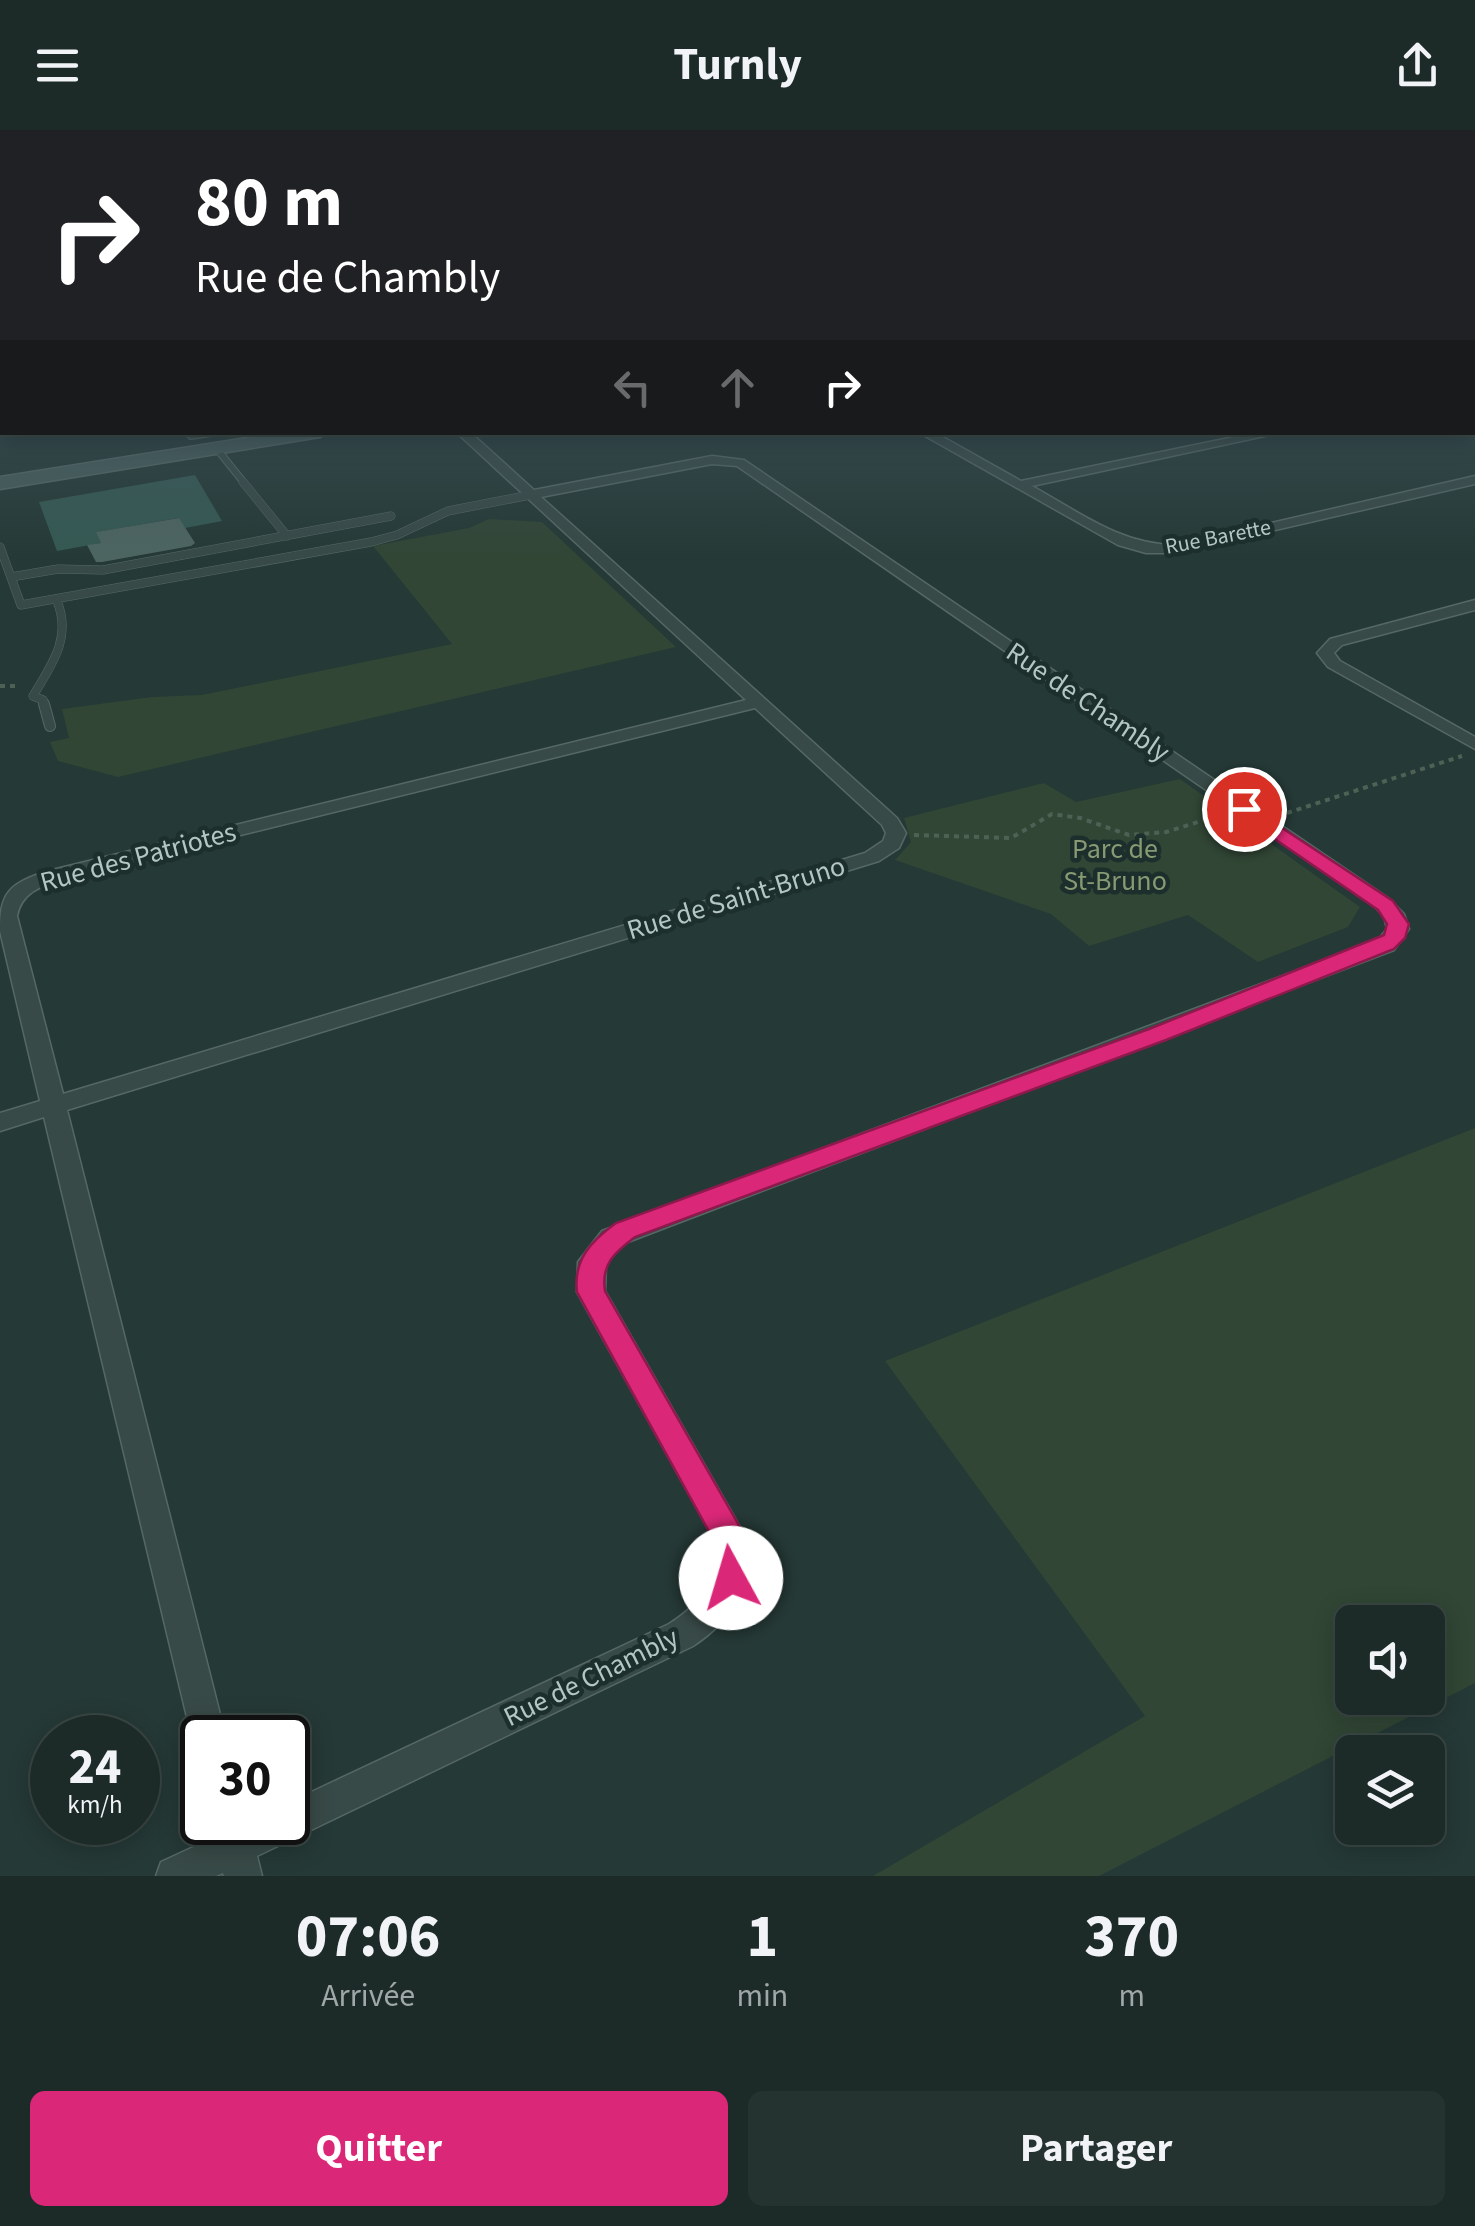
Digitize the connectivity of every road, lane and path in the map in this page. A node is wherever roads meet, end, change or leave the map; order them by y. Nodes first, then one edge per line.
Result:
1 (191, 435) edge
2 (465, 435) edge
3 (929, 435) edge
4 (1263, 435) edge
5 (263, 437) edge
6 (217, 441) edge
7 (1475, 480) edge
8 (0, 483) edge
9 (1019, 485) junction
10 (530, 495) junction
11 (391, 516) dead end
12 (287, 536) junction
13 (0, 547) edge
14 (7, 572) edge
15 (58, 600) junction
16 (1475, 605) edge
17 (758, 702) junction
18 (50, 726) dead end
19 (1475, 748) edge
20 (1249, 813) junction
21 (895, 839) junction
22 (52, 1106) junction
23 (0, 1122) edge
24 (202, 1715) edge
25 (310, 1811) edge
26 (236, 1849) edge
27 (175, 1876) edge

1 - 6 lane
2 - 10 street
3 - 9 street, Rue Barette
4 - 9 street
5 - 6 street
6 - 8 street
6 - 12 lane
7 - 9 street, Rue Barette
10 - 15 lane
10 - 17 street
10 - 20 street, Rue de Chambly
11 - 12 lane
12 - 14 lane
13 - 14 lane
14 - 15 lane
15 - 18 lane
16 - 19 street
17 - 21 street
17 - 22 street, Rue des Patriotes
19 - 20 path
20 - 21 path
20 - 25 street, Rue de Chambly
21 - 22 street, Rue de Saint-Bruno
22 - 23 street, Rue de Saint-Bruno
22 - 24 street, Rue des Patriotes
26 - 27 street, Rue de Chambly

